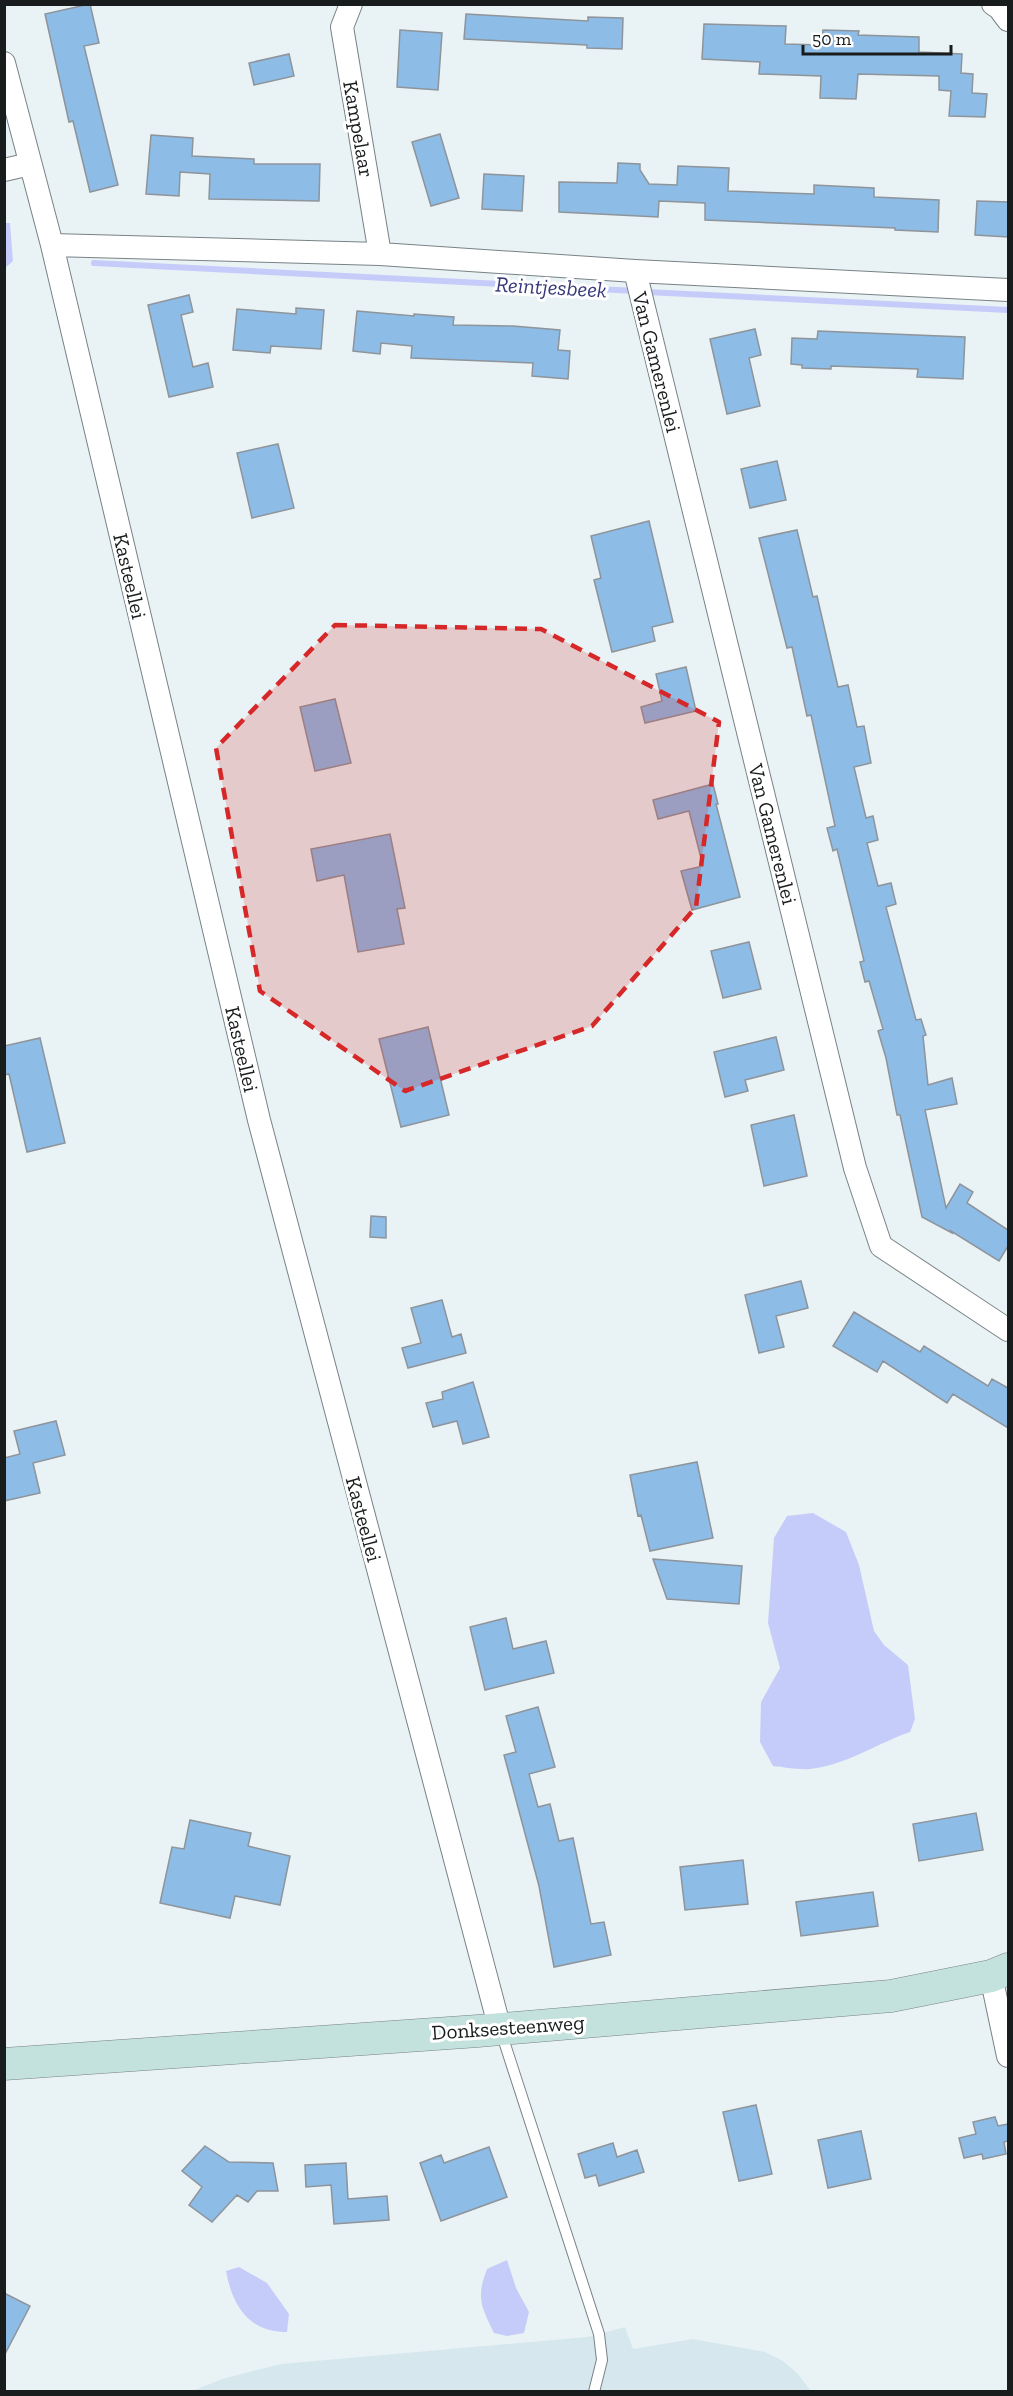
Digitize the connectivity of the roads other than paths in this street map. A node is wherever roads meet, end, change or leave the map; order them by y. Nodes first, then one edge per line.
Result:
1 (351, 4) edge
2 (993, 4) edge
3 (1008, 20) edge
4 (4, 63) edge
5 (30, 164) junction
6 (4, 170) edge
7 (52, 244) junction
8 (380, 254) junction
9 (635, 271) junction
10 (1008, 290) edge
11 (1008, 1330) edge
12 (1000, 1973) edge
13 (500, 2029) junction
14 (1008, 2056) edge
15 (4, 2064) edge
16 (594, 2391) edge

1 - 8 street, Kampelaar
2 - 3 street
4 - 5 street, Kasteellei
5 - 6 street
5 - 7 street, Kasteellei
7 - 8 street
7 - 13 street, Kasteellei
8 - 9 street
9 - 10 street
9 - 11 street, Van Gamerenlei
12 - 13 street, Donksesteenweg
12 - 14 street
13 - 15 street, Donksesteenweg
13 - 16 lane

